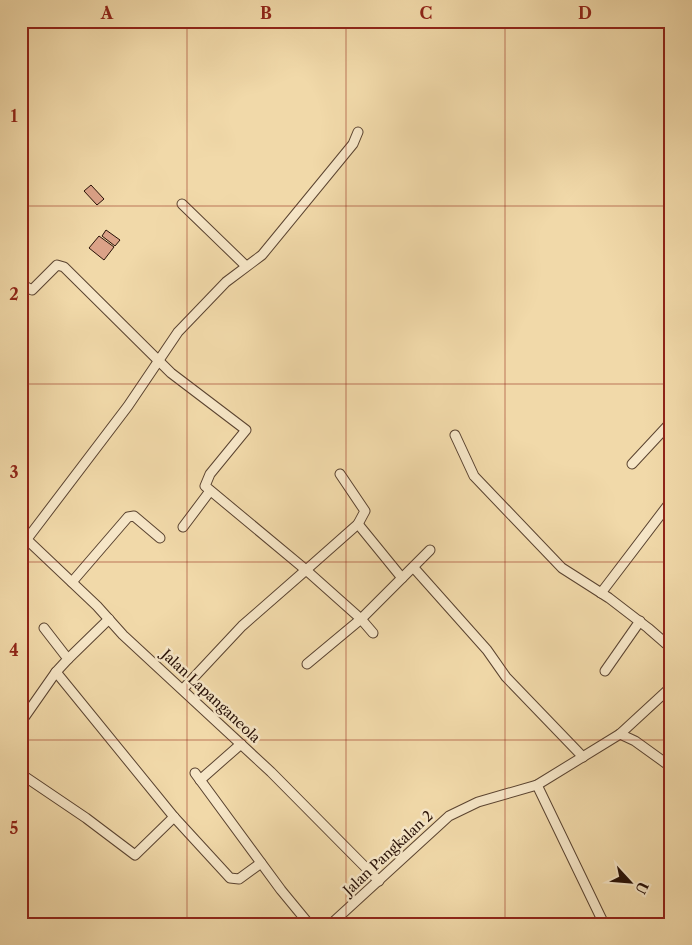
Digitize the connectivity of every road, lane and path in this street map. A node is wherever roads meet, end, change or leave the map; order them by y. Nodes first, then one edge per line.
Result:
1 (358, 132) dead end
2 (182, 204) dead end
3 (246, 266) junction
4 (21, 284) edge
5 (159, 360) junction
6 (671, 422) edge
7 (660, 433) junction
8 (455, 435) dead end
9 (671, 436) edge
10 (632, 464) dead end
11 (340, 474) dead end
12 (210, 491) junction
13 (671, 501) edge
14 (358, 524) junction
15 (183, 527) dead end
16 (24, 537) edge
17 (160, 538) dead end
18 (430, 550) dead end
19 (414, 568) junction
20 (306, 570) junction
21 (402, 578) junction
22 (72, 582) junction
23 (601, 593) junction
24 (108, 619) junction
25 (361, 619) junction
26 (640, 621) junction
27 (44, 628) dead end
28 (373, 633) dead end
29 (671, 648) edge
30 (68, 659) junction
31 (307, 664) dead end
32 (605, 671) dead end
33 (56, 672) junction
34 (671, 687) edge
35 (184, 689) junction
36 (21, 722) edge
37 (620, 734) junction
38 (240, 744) junction
39 (583, 757) junction
40 (671, 766) edge
41 (21, 774) edge
42 (537, 785) junction
43 (174, 817) junction
44 (261, 863) junction
45 (379, 881) junction
46 (309, 924) edge
47 (331, 924) edge
48 (604, 924) edge

1 - 3 street
2 - 3 street
3 - 5 street
4 - 5 street
5 - 12 street
5 - 16 street
6 - 7 street
7 - 9 street
7 - 10 street
8 - 23 street
11 - 14 street
12 - 15 street
12 - 20 street
13 - 23 street
14 - 20 street
14 - 21 street
16 - 22 street, Jalan Lapanganeola
17 - 22 street
18 - 19 street
19 - 21 street
19 - 39 street
20 - 25 street
20 - 35 street
21 - 25 street
22 - 24 street, Jalan Lapanganeola
23 - 26 street
24 - 30 street
24 - 35 street, Jalan Lapanganeola
25 - 28 street
25 - 31 street
26 - 29 street
26 - 32 street
27 - 30 street
30 - 33 street
33 - 36 street
33 - 43 street
34 - 37 street, Jalan Pangkalan 2
35 - 38 street, Jalan Lapanganeola
37 - 39 street, Jalan Pangkalan 2
37 - 40 street
38 - 44 street
38 - 45 street, Jalan Lapanganeola
39 - 42 street, Jalan Pangkalan 2
41 - 43 street
42 - 45 street, Jalan Pangkalan 2
42 - 48 street
43 - 44 street
44 - 46 street
45 - 47 street, Jalan Pangkalan 2

